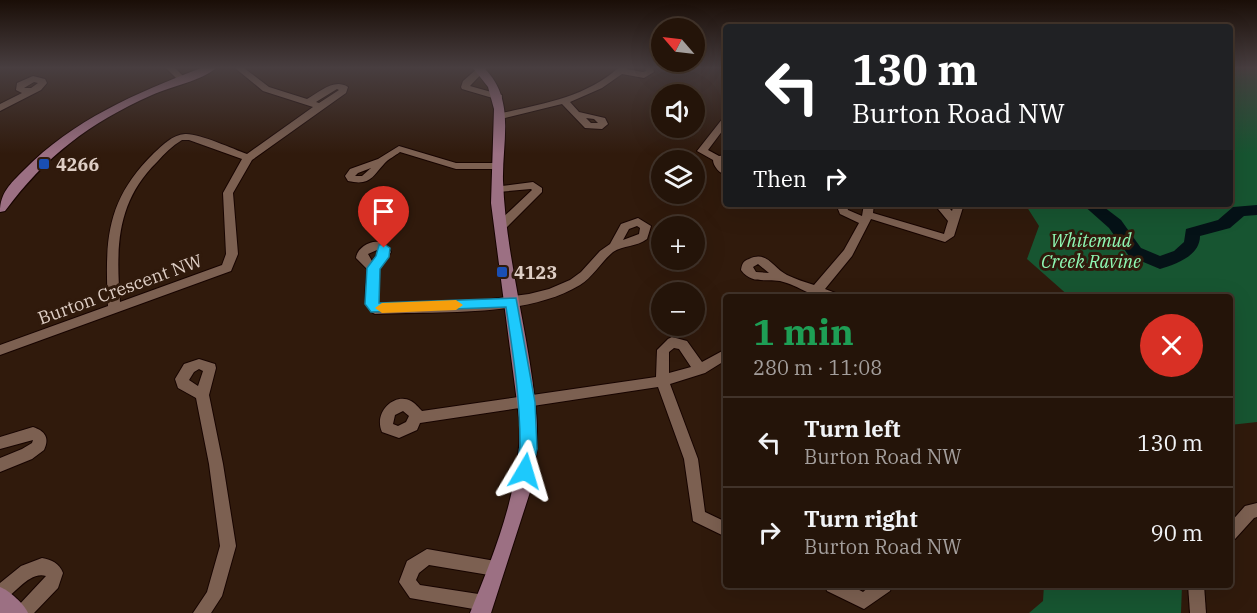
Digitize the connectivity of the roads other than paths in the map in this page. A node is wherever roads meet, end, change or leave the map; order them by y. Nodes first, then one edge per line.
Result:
1 (21, 97) edge
2 (140, 97) edge
3 (291, 97) edge
4 (499, 97) edge
5 (574, 97) edge
6 (564, 101) junction
7 (0, 108) edge
8 (577, 114) dead end
9 (501, 116) junction
10 (723, 124) edge
11 (248, 158) junction
12 (722, 159) edge
13 (381, 161) dead end
14 (496, 166) junction
15 (498, 189) junction
16 (4, 196) edge
17 (843, 207) edge
18 (942, 207) edge
19 (958, 207) edge
20 (0, 208) edge
21 (868, 214) edge
22 (954, 220) junction
23 (501, 226) junction
24 (615, 246) dead end
25 (373, 268) dead end
26 (781, 277) dead end
27 (812, 294) edge
28 (512, 302) junction
29 (114, 308) junction
30 (0, 350) edge
31 (723, 356) edge
32 (700, 369) junction
33 (662, 381) junction
34 (202, 395) dead end
35 (528, 402) junction
36 (416, 418) dead end
37 (0, 444) edge
38 (0, 465) edge
39 (1257, 510) edge
40 (723, 528) edge
41 (1233, 531) edge
42 (495, 568) junction
43 (840, 588) edge
44 (880, 588) edge
45 (1196, 588) edge
46 (484, 610) edge
47 (201, 613) edge
48 (1198, 613) edge

1 - 7 street
2 - 16 street
3 - 11 street, Burton Crescent NW
4 - 9 street
5 - 6 street
6 - 8 street
6 - 9 street
9 - 14 street
10 - 12 street
11 - 29 street, Burton Crescent NW
11 - 29 street
13 - 14 street
14 - 15 street
15 - 23 street
15 - 23 street
16 - 20 street
17 - 21 street
18 - 22 street
19 - 22 street
21 - 22 street
21 - 27 street
23 - 28 street
24 - 28 street
25 - 28 street
26 - 27 street
28 - 35 street
29 - 30 street, Burton Crescent NW
31 - 32 street
32 - 33 street
32 - 33 street
33 - 35 street
33 - 40 street
34 - 47 street
35 - 36 street
35 - 42 street
37 - 38 street
39 - 41 street
42 - 46 street
42 - 46 street
43 - 44 street
45 - 48 street

